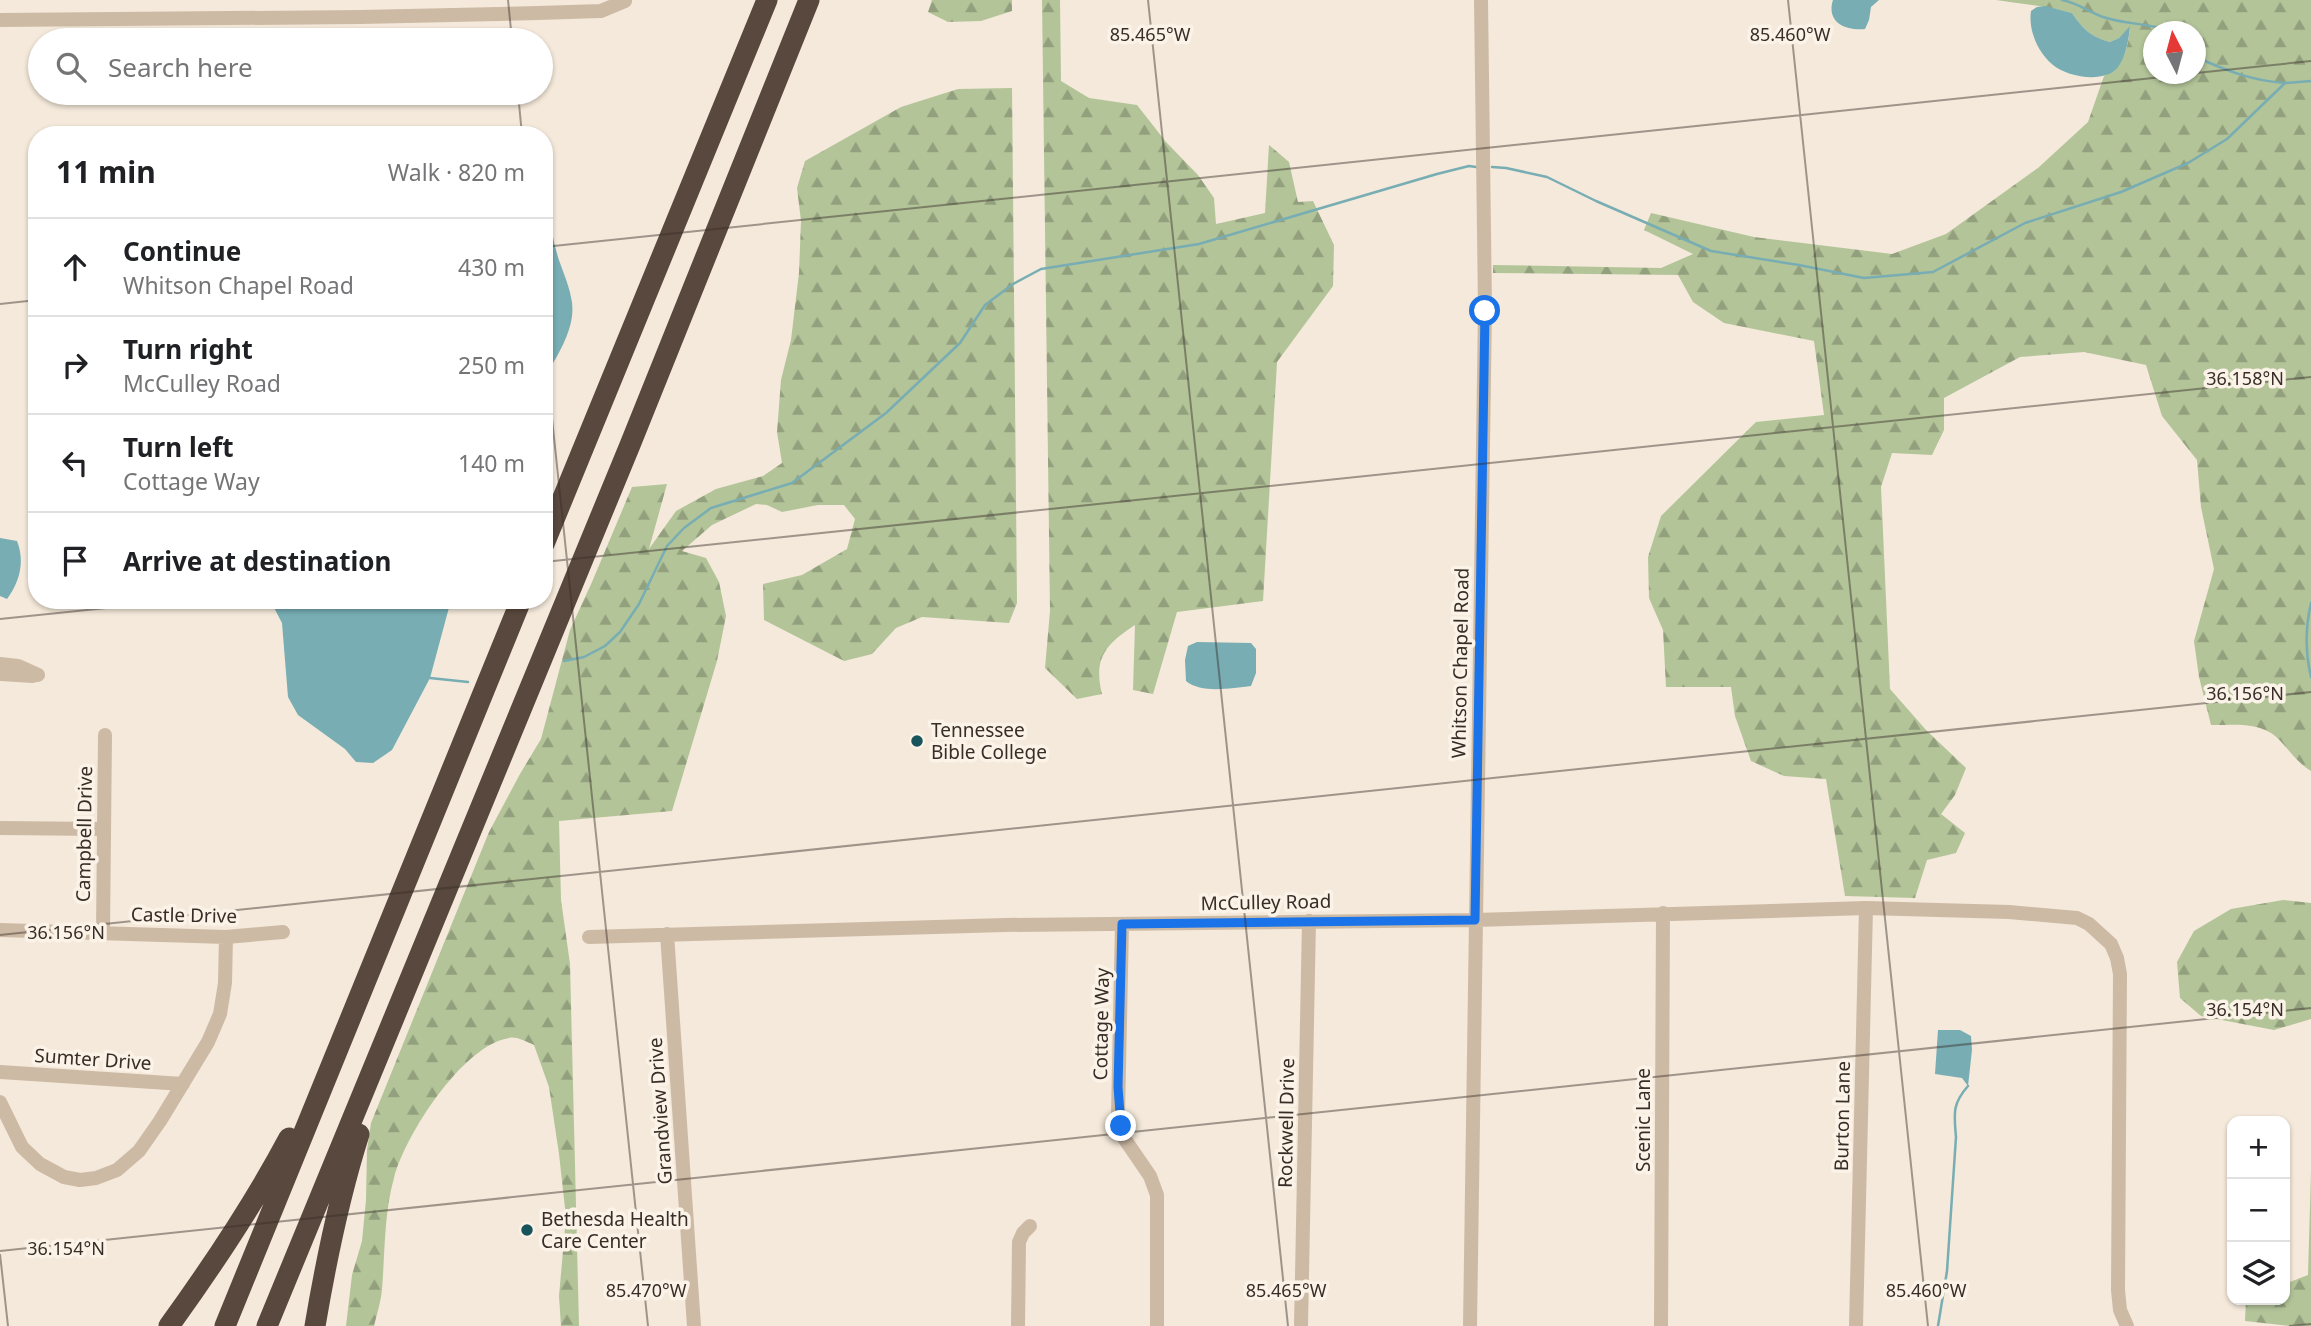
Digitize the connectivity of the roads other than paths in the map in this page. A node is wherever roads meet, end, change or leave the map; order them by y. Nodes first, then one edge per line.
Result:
1 (767, 0) edge
2 (809, 0) edge
3 (1481, 0) edge
4 (625, 1) edge
5 (0, 20) edge
6 (553, 522) edge
7 (517, 609) edge
8 (0, 664) edge
9 (0, 674) edge
10 (105, 735) dead end
11 (0, 828) edge
12 (103, 829) junction
13 (1866, 908) junction
14 (1664, 913) junction
15 (1475, 920) junction
16 (1309, 921) junction
17 (1122, 924) junction
18 (0, 930) edge
19 (103, 932) junction
20 (283, 932) dead end
21 (667, 934) junction
22 (226, 936) junction
23 (589, 937) dead end
24 (401, 999) junction
25 (348, 1024) junction
26 (0, 1072) edge
27 (183, 1084) junction
28 (0, 1102) edge
29 (1030, 1226) dead end
30 (169, 1326) edge
31 (225, 1326) edge
32 (267, 1326) edge
33 (315, 1326) edge
34 (694, 1326) edge
35 (1018, 1326) edge
36 (1157, 1326) edge
37 (1301, 1326) edge
38 (1470, 1326) edge
39 (1661, 1326) edge
40 (1856, 1326) edge
41 (2127, 1326) edge

1 - 6 highway
2 - 24 highway
3 - 15 street, Whitson Chapel Road
4 - 5 street
7 - 25 highway
8 - 9 street
10 - 12 street, Campbell Drive
11 - 12 street
12 - 19 street, Campbell Drive
13 - 14 street, McCulley Road
13 - 40 street, Burton Lane
13 - 41 street, McCulley Road
14 - 15 street, McCulley Road
14 - 39 street, Scenic Lane
15 - 16 street, McCulley Road
15 - 38 street, Whitson Chapel Road
16 - 17 street, McCulley Road
16 - 37 street, Rockwell Drive
17 - 21 street, McCulley Road
17 - 36 street, Cottage Way
18 - 19 street, Castle Drive
19 - 22 street, Castle Drive
20 - 22 street, Castle Drive
21 - 23 street
21 - 34 street, Grandview Drive
22 - 27 street
24 - 32 highway
24 - 33 highway
25 - 30 highway
25 - 31 highway
26 - 27 street, Sumter Drive
27 - 28 street
29 - 35 street

